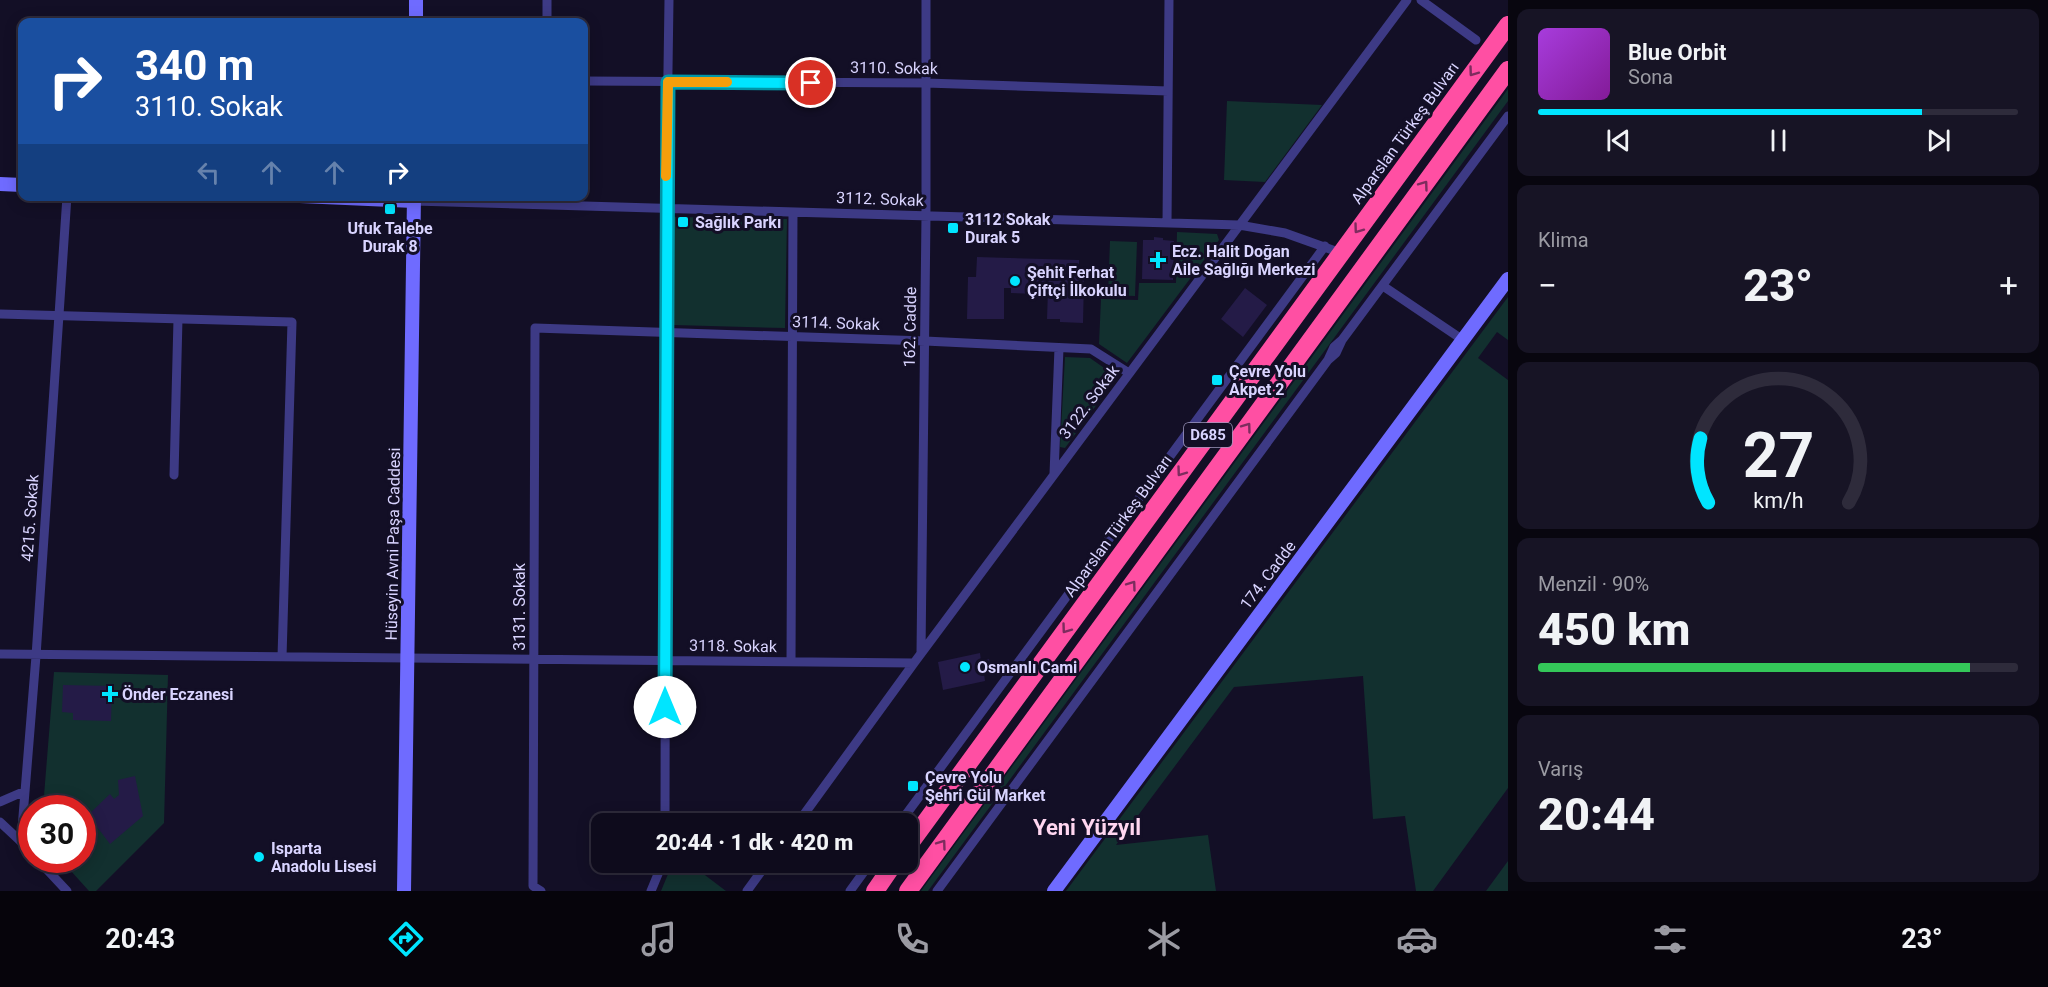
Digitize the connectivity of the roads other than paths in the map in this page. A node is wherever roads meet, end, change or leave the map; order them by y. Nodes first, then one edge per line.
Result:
1 (417, 0) edge
2 (547, 0) edge
3 (669, 0) edge
4 (926, 0) edge
5 (1169, 0) edge
6 (1407, 0) edge
7 (1421, 0) edge
8 (416, 18) edge
9 (547, 18) edge
10 (1508, 25) edge
11 (1476, 40) dead end
12 (1508, 70) edge
13 (588, 81) edge
14 (668, 82) junction
15 (926, 83) junction
16 (1168, 91) junction
17 (1508, 116) edge
18 (0, 184) edge
19 (18, 185) edge
20 (67, 201) edge
21 (414, 201) edge
22 (470, 201) edge
23 (666, 208) junction
24 (793, 212) junction
25 (926, 215) junction
26 (1167, 223) junction
27 (1239, 225) junction
28 (1333, 249) junction
29 (1508, 279) edge
30 (1383, 286) junction
31 (0, 314) edge
32 (59, 315) junction
33 (178, 319) junction
34 (535, 328) joint
35 (666, 332) junction
36 (793, 336) junction
37 (1463, 340) junction
38 (924, 341) junction
39 (1059, 348) junction
40 (1129, 373) junction
41 (174, 475) dead end
42 (1054, 475) junction
43 (921, 653) junction
44 (0, 654) edge
45 (36, 656) junction
46 (282, 657) junction
47 (408, 658) junction
48 (534, 659) junction
49 (665, 660) junction
50 (791, 662) junction
51 (914, 663) junction
52 (25, 791) junction
53 (25, 795) edge
54 (0, 802) edge
55 (665, 813) edge
56 (805, 813) edge
57 (907, 813) edge
58 (0, 822) edge
59 (918, 832) edge
60 (18, 839) edge
61 (50, 873) edge
62 (658, 873) edge
63 (760, 873) edge
64 (863, 873) edge
65 (888, 873) edge
66 (537, 889) edge
67 (67, 891) edge
68 (404, 891) edge
69 (651, 891) edge
70 (747, 891) edge
71 (850, 891) edge
72 (875, 891) edge
73 (908, 891) edge
74 (937, 891) edge
75 (1054, 891) edge

1 - 8 street
2 - 9 street
3 - 14 street
4 - 15 street, 162. Cadde
5 - 16 street
6 - 27 street, 3122. Sokak
7 - 11 street
10 -> 28 highway, Alparslan Türkeş Bulvarı / D685
73 -> 12 highway, D685
13 - 14 street, 3110. Sokak
14 - 15 street, 3110. Sokak
14 - 23 street
15 - 16 street, 3110. Sokak
15 - 25 street, 162. Cadde
16 - 26 street
17 - 30 street
18 - 19 street
20 - 32 street, 4215. Sokak
21 - 47 street, Hüseyin Avni Paşa Caddesi
22 - 23 street, 3112. Sokak
23 - 24 street, 3112. Sokak
23 - 35 street
24 - 25 street, 3112. Sokak
24 - 36 street
25 - 26 street, 3112. Sokak
25 - 38 street, 162. Cadde
26 - 27 street, 3112. Sokak
27 - 28 street, 3112. Sokak
27 - 40 street, 3122. Sokak
28 - 57 street
28 -> 59 highway, Alparslan Türkeş Bulvarı / D685
29 - 37 street, 174. Cadde
30 - 37 street
30 - 74 street
31 - 32 street
32 - 33 street
32 - 45 street, 4215. Sokak
33 - 41 street
33 - 46 street
34 - 35 street, 3114. Sokak
34 - 48 street, 3131. Sokak
35 - 36 street, 3114. Sokak
35 - 49 street
36 - 38 street, 3114. Sokak
36 - 50 street
37 - 75 street, 174. Cadde
38 - 39 street, 3114. Sokak
38 - 43 street, 162. Cadde
39 - 40 street, 3114. Sokak
39 - 42 street
40 - 42 street, 3122. Sokak
42 - 43 street, 3122. Sokak
43 - 51 street, 3122. Sokak
44 - 45 street, 3118. Sokak
45 - 46 street, 3118. Sokak
45 - 52 street, 4215. Sokak
46 - 47 street, 3118. Sokak
47 - 48 street, 3118. Sokak
47 - 68 street, Hüseyin Avni Paşa Caddesi
48 - 49 street, 3118. Sokak
48 - 66 street, 3131. Sokak
49 - 50 street, 3118. Sokak
49 - 55 street
50 - 51 street, 3118. Sokak
51 - 56 street, 3122. Sokak
52 - 53 street, 4215. Sokak
52 - 54 street
58 - 60 street
61 - 67 street
62 - 69 street
63 - 70 street
64 - 71 street
65 - 72 highway

